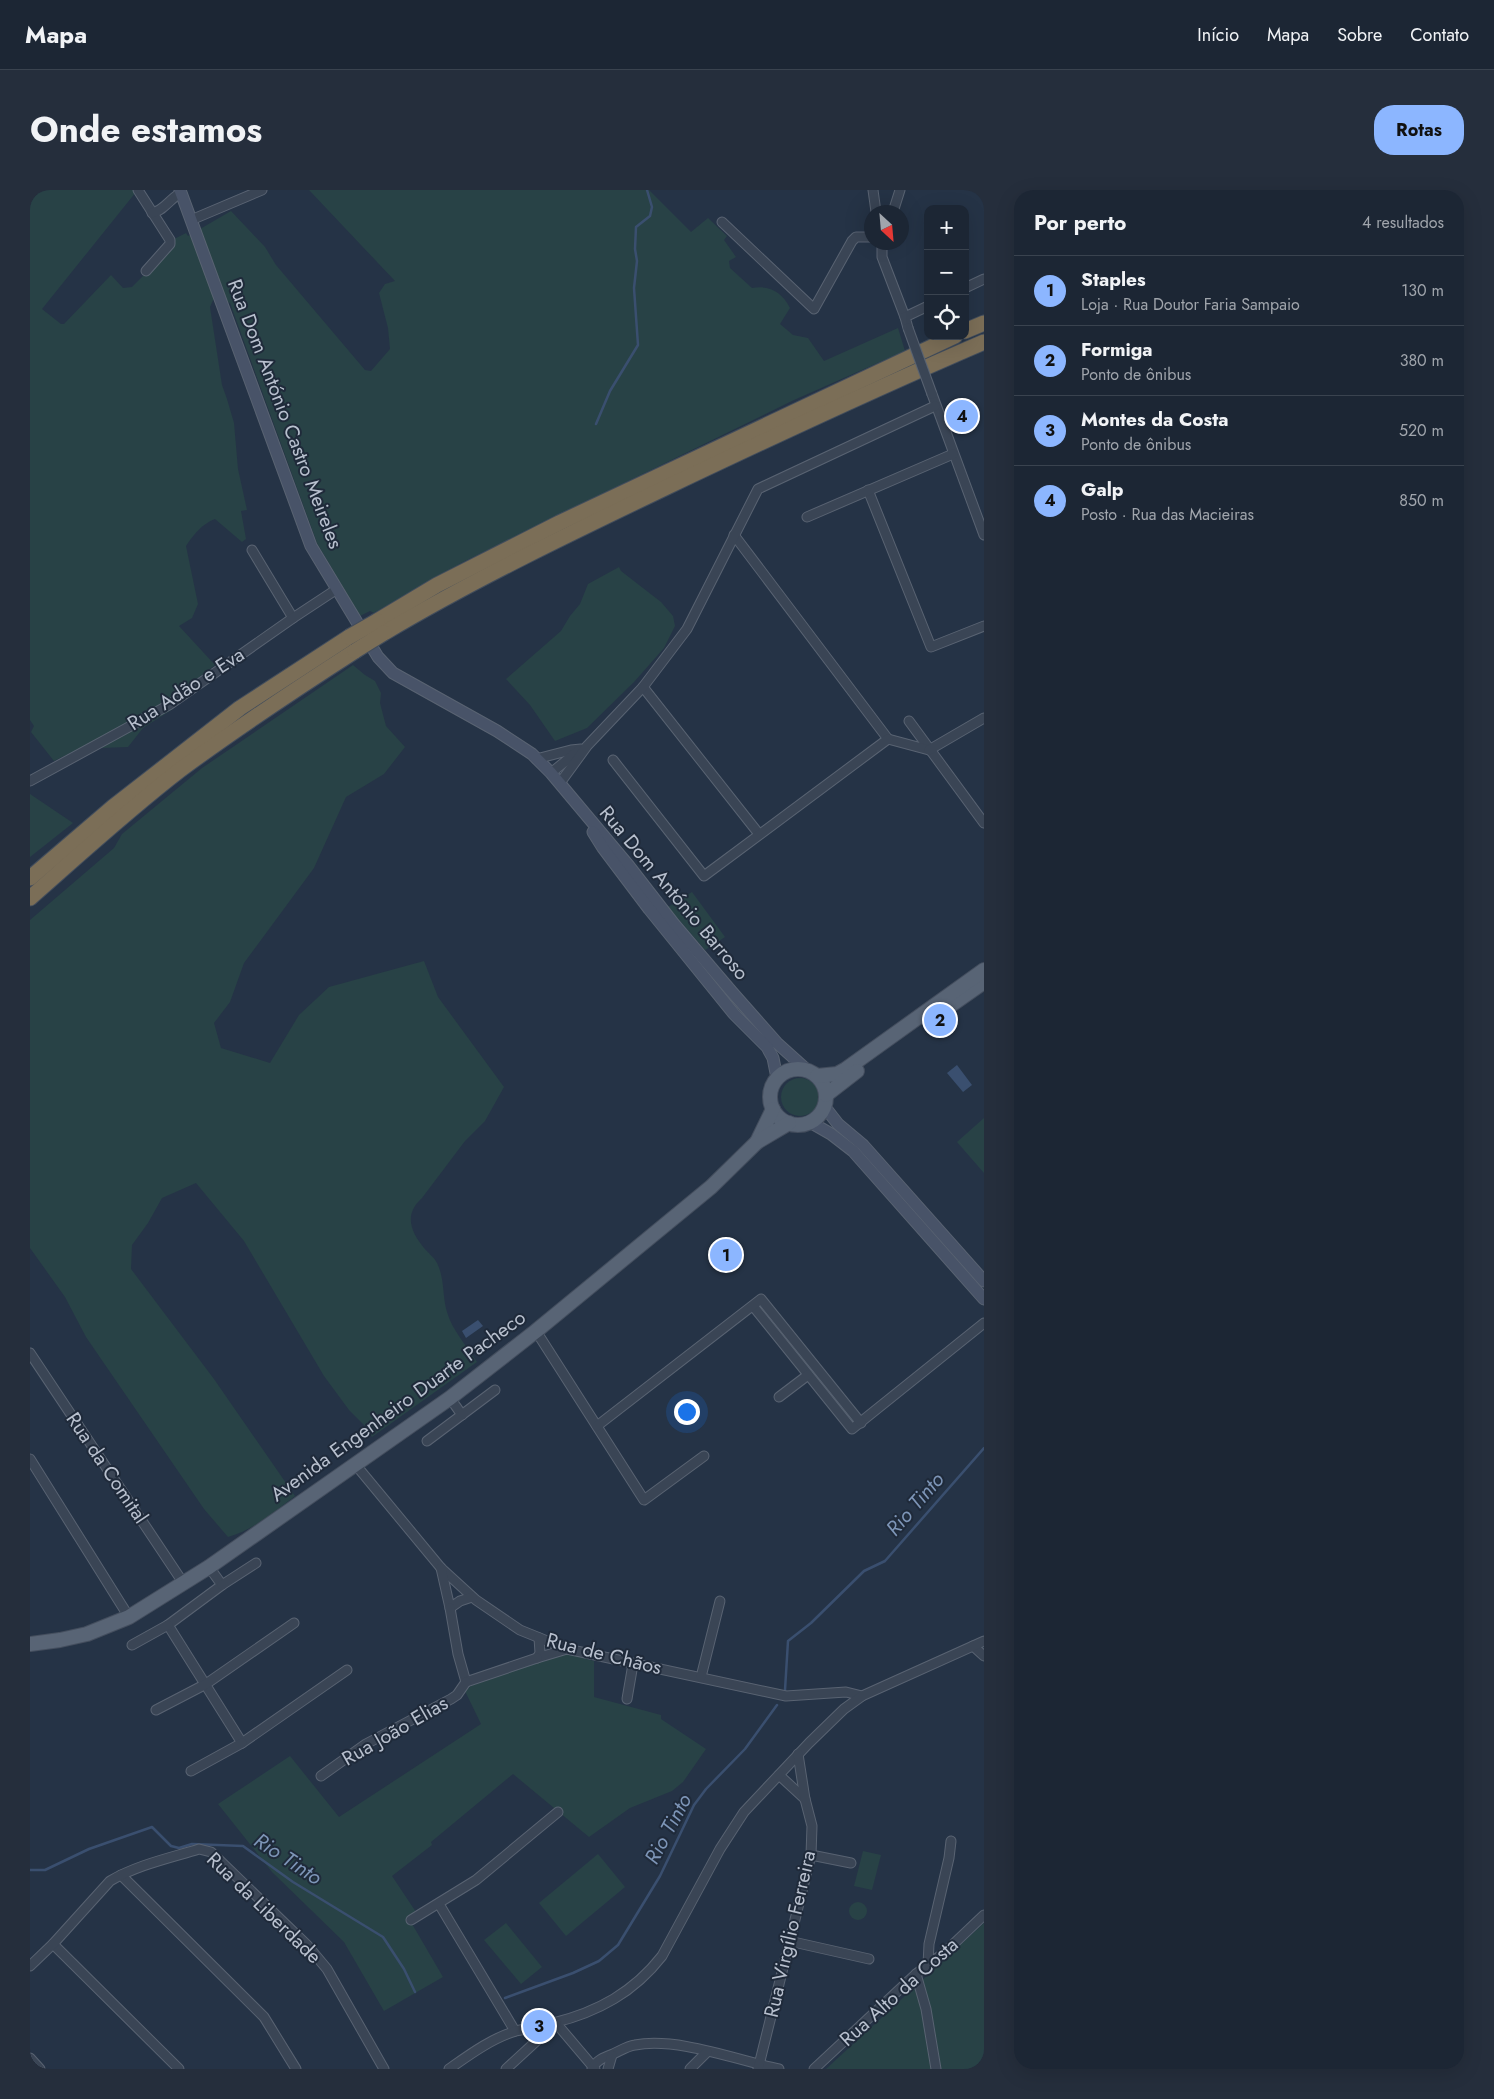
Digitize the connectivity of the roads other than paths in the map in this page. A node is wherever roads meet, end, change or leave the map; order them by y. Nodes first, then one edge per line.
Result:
1 (138, 190) edge
2 (262, 190) edge
3 (873, 190) edge
4 (900, 190) edge
5 (181, 192) edge
6 (874, 205) edge
7 (895, 205) edge
8 (152, 213) junction
9 (191, 220) junction
10 (722, 222) dead end
11 (864, 237) edge
12 (882, 250) edge
13 (146, 271) dead end
14 (984, 279) edge
15 (969, 286) edge
16 (924, 308) edge
17 (905, 318) junction
18 (984, 323) edge
19 (969, 329) edge
20 (947, 340) edge
21 (984, 342) edge
22 (935, 406) junction
23 (953, 454) junction
24 (868, 490) junction
25 (807, 516) dead end
26 (981, 519) edge
27 (734, 535) junction
28 (984, 535) edge
29 (252, 550) dead end
30 (338, 589) junction
31 (293, 618) junction
32 (984, 626) edge
33 (380, 627) junction
34 (352, 644) junction
35 (644, 687) junction
36 (984, 718) edge
37 (909, 722) dead end
38 (888, 739) junction
39 (584, 748) junction
40 (928, 750) junction
41 (536, 759) junction
42 (613, 760) dead end
43 (551, 773) junction
44 (30, 781) edge
45 (560, 784) junction
46 (580, 808) junction
47 (984, 824) edge
48 (758, 834) junction
49 (30, 878) edge
50 (30, 898) edge
51 (984, 970) edge
52 (984, 982) edge
53 (812, 1073) junction
54 (777, 1078) junction
55 (825, 1101) junction
56 (773, 1109) junction
57 (810, 1122) junction
58 (789, 1123) junction
59 (757, 1142) junction
60 (984, 1281) edge
61 (984, 1299) edge
62 (753, 1306) junction
63 (984, 1322) edge
64 (536, 1330) junction
65 (30, 1353) edge
66 (808, 1375) junction
67 (496, 1390) dead end
68 (779, 1397) dead end
69 (450, 1398) junction
70 (462, 1414) junction
71 (860, 1423) junction
72 (598, 1426) junction
73 (427, 1441) dead end
74 (704, 1456) dead end
75 (30, 1459) edge
76 (355, 1464) junction
77 (256, 1563) dead end
78 (209, 1567) junction
79 (441, 1568) junction
80 (184, 1584) junction
81 (222, 1585) junction
82 (472, 1597) junction
83 (720, 1601) dead end
84 (450, 1608) junction
85 (129, 1617) junction
86 (294, 1624) dead end
87 (168, 1625) junction
88 (539, 1638) junction
89 (984, 1641) edge
90 (30, 1644) edge
91 (132, 1645) dead end
92 (973, 1646) junction
93 (567, 1649) junction
94 (984, 1656) edge
95 (537, 1658) junction
96 (633, 1664) junction
97 (347, 1670) dead end
98 (701, 1677) junction
99 (466, 1682) junction
100 (206, 1684) junction
101 (862, 1696) junction
102 (627, 1699) dead end
103 (156, 1710) dead end
104 (242, 1743) junction
105 (798, 1754) junction
106 (191, 1771) dead end
107 (779, 1775) junction
108 (321, 1776) dead end
109 (805, 1799) junction
110 (558, 1812) dead end
111 (951, 1841) dead end
112 (811, 1855) junction
113 (851, 1863) dead end
114 (121, 1875) junction
115 (439, 1904) junction
116 (984, 1915) edge
117 (410, 1920) dead end
118 (789, 1941) junction
119 (53, 1944) junction
120 (869, 1959) dead end
121 (928, 1965) junction
122 (30, 1966) edge
123 (916, 1974) junction
124 (556, 2022) junction
125 (515, 2031) junction
126 (708, 2052) junction
127 (612, 2055) junction
128 (30, 2058) edge
129 (759, 2067) edge
130 (175, 2068) edge
131 (594, 2068) edge
132 (40, 2069) edge
133 (296, 2069) edge
134 (384, 2069) edge
135 (449, 2069) edge
136 (506, 2069) edge
137 (608, 2069) edge
138 (690, 2069) edge
139 (779, 2069) edge
140 (814, 2069) edge
141 (936, 2069) edge

1 - 8 street
2 - 9 street
3 - 6 street
4 - 7 street
5 - 8 street
5 - 9 main road, Rua Dom António Castro Meireles
8 - 13 street
9 - 30 main road, Rua Dom António Castro Meireles
10 - 11 street
12 - 17 street
14 - 15 street
16 - 17 street
17 - 22 street, bridge
18 - 19 highway
20 - 33 highway
21 - 33 highway
22 - 23 street
22 - 27 street
23 - 24 street
23 - 26 street
24 - 25 street
24 - 32 street
26 - 28 street
27 - 35 street
27 - 38 street
29 - 31 street
30 - 31 street, Rua Adão e Eva
30 - 41 main road, Rua Dom António Castro Meireles
31 - 44 street, Rua Adão e Eva
33 - 34 highway, bridge
34 - 49 highway
34 - 50 highway
35 - 39 street
35 - 48 street
36 - 40 street
37 - 40 street
38 - 40 street
38 - 48 street
39 - 41 street
39 - 43 street
39 - 45 street
40 - 47 street
41 - 43 main road, Rua Dom António Castro Meireles
42 - 48 street
43 - 45 main road, Rua Dom António Castro Meireles
45 - 46 main road, Rua Dom António Castro Meireles
46 - 53 main road, Rua Dom António Barroso
46 - 54 main road, Rua Dom António Barroso
51 - 53 main road
52 - 55 main road
53 - 54 main road
53 - 55 main road
54 - 56 main road
55 - 57 main road
55 - 60 main road
56 - 58 main road
56 - 59 main road, Avenida Engenheiro Duarte Pacheco
57 - 58 main road
57 - 61 main road
58 - 59 main road, Avenida Engenheiro Duarte Pacheco
59 - 64 main road, Avenida Engenheiro Duarte Pacheco
62 - 66 street
62 - 71 street
62 - 72 street
63 - 71 street
64 - 69 main road, Avenida Engenheiro Duarte Pacheco
64 - 72 street
65 - 80 street, Rua da Comital
66 - 68 street
66 - 71 street
67 - 70 street
69 - 70 street
69 - 76 main road, Avenida Engenheiro Duarte Pacheco
70 - 73 street
72 - 74 street
75 - 85 street
76 - 78 main road, Avenida Engenheiro Duarte Pacheco
76 - 79 street, Rua de Chãos
77 - 81 street
78 - 80 main road, Avenida Engenheiro Duarte Pacheco
78 - 81 street
79 - 82 street, Rua de Chãos
79 - 84 street
80 - 85 main road, Avenida Engenheiro Duarte Pacheco
81 - 87 street
82 - 84 street
82 - 88 street, Rua de Chãos
83 - 98 street
84 - 99 street
85 - 90 main road, Avenida Engenheiro Duarte Pacheco
86 - 100 street
87 - 91 street
87 - 100 street
88 - 93 street, Rua de Chãos
88 - 95 street
89 - 92 street
92 - 94 street
92 - 101 street
93 - 95 street
93 - 96 street, Rua de Chãos
95 - 99 street
96 - 98 street, Rua de Chãos
96 - 102 street
97 - 104 street
98 - 101 street, Rua de Chãos
99 - 108 street, Rua João Elias
100 - 103 street
100 - 104 street
101 - 105 street
104 - 106 street
105 - 107 street
105 - 109 street, Rua Virgílio Ferreira
107 - 109 street
107 - 124 street
109 - 112 street, Rua Virgílio Ferreira
110 - 115 street
111 - 121 street
112 - 113 street
112 - 118 street, Rua Virgílio Ferreira
114 - 119 street, Rua da Liberdade
114 - 133 street
114 - 134 street, Rua da Liberdade
115 - 117 street
115 - 125 street
116 - 121 street, Rua Alto da Costa
118 - 120 street
118 - 129 street, Rua Virgílio Ferreira
119 - 122 street, Rua da Liberdade
119 - 130 street
121 - 123 street, Rua Alto da Costa
123 - 140 street, Rua Alto da Costa
123 - 141 street
124 - 125 street
124 - 131 street
124 - 136 street
125 - 135 street
126 - 127 street
126 - 129 street
126 - 138 street
127 - 131 street
127 - 137 street
128 - 132 street
129 - 139 street

